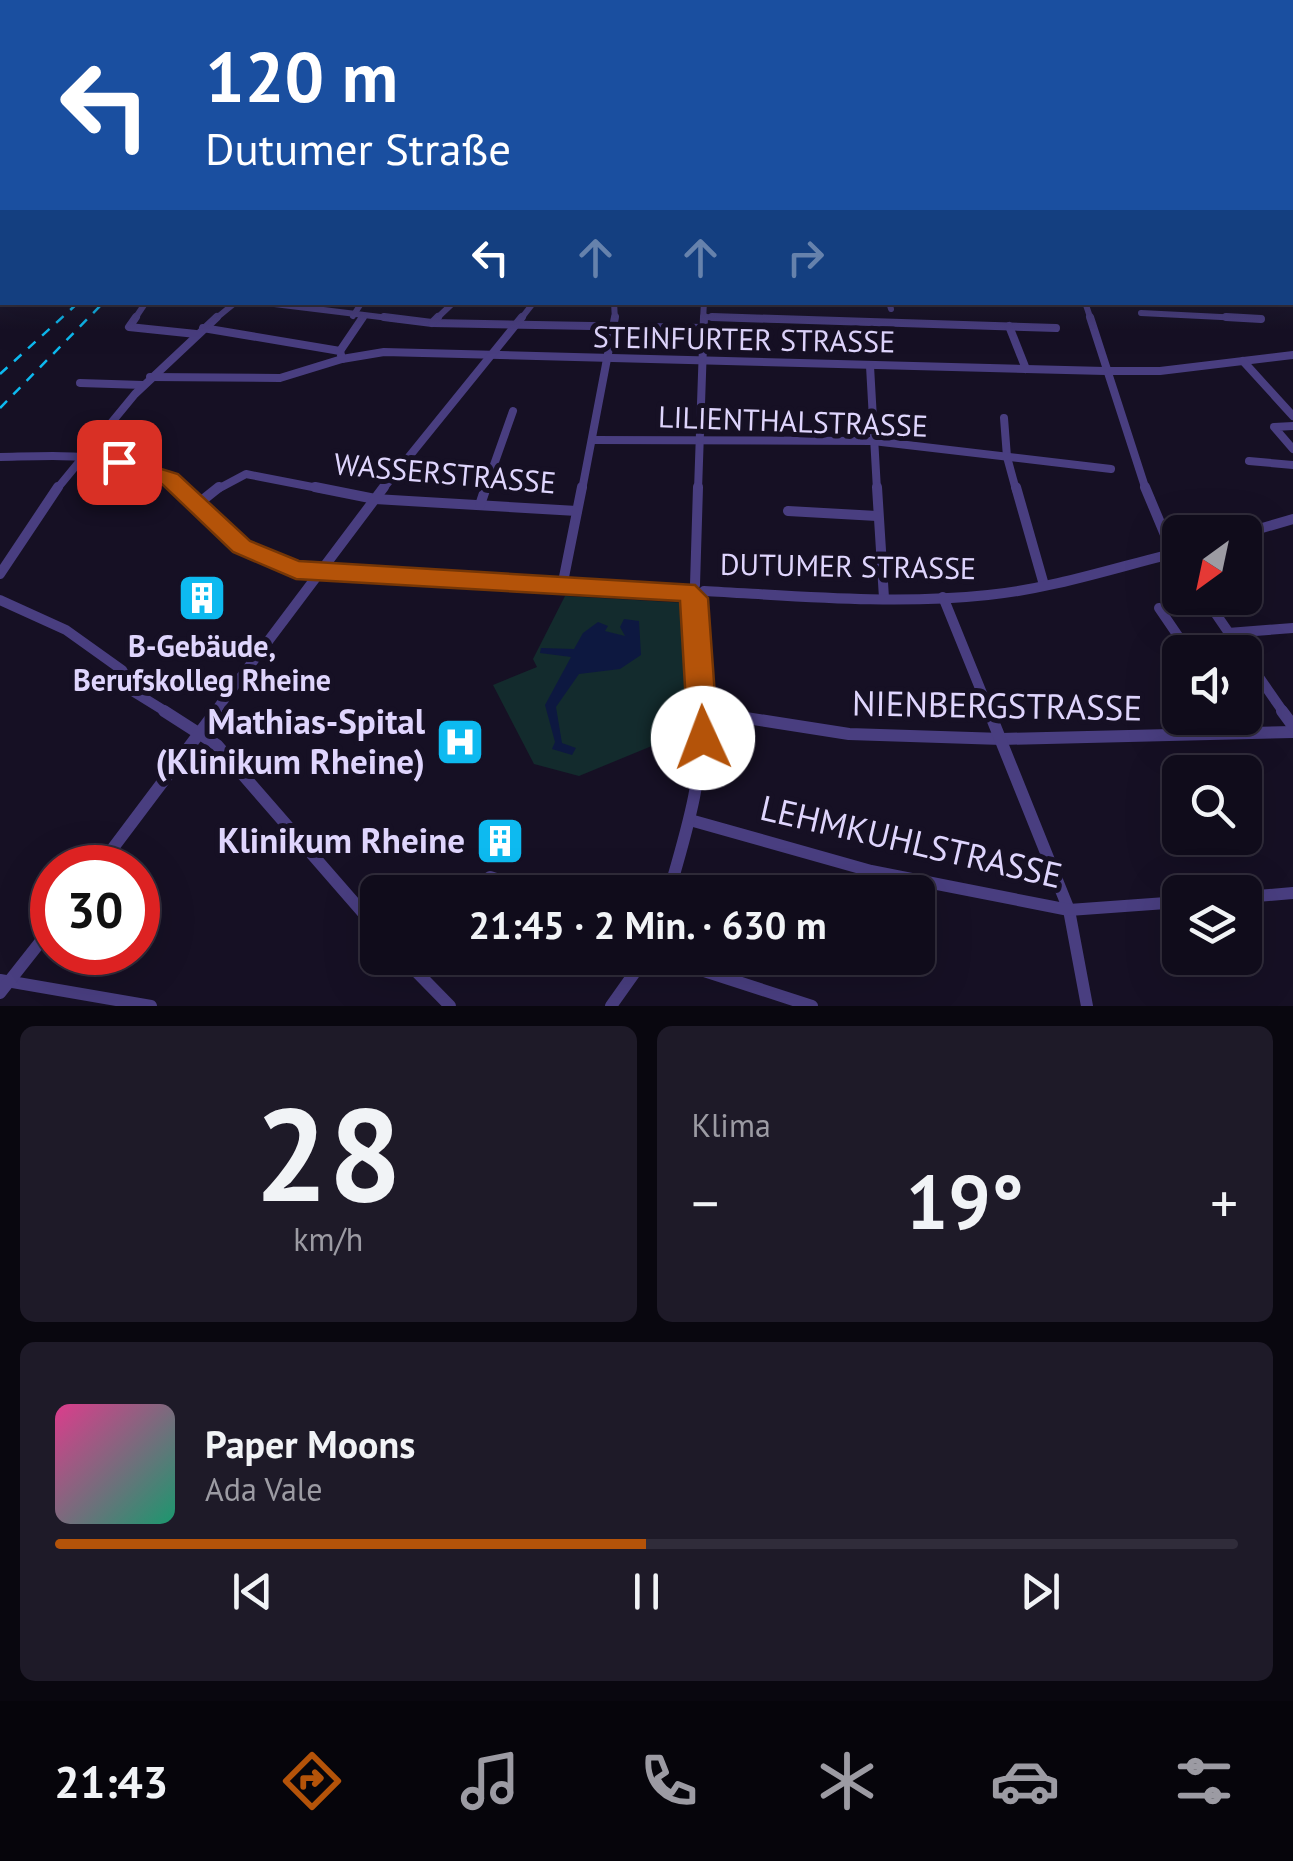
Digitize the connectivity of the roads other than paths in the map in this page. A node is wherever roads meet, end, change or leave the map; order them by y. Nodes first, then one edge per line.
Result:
1 (144, 305) edge
2 (232, 305) edge
3 (300, 305) edge
4 (360, 305) edge
5 (451, 305) edge
6 (532, 305) edge
7 (614, 305) edge
8 (704, 305) edge
9 (1085, 305) edge
10 (1192, 305) edge
11 (1140, 313) dead end
12 (352, 316) junction
13 (1200, 316) junction
14 (363, 317) junction
15 (704, 317) junction
16 (1260, 318) dead end
17 (432, 323) junction
18 (515, 325) junction
19 (1009, 326) junction
20 (615, 327) junction
21 (704, 328) junction
22 (1056, 328) dead end
23 (199, 331) junction
24 (341, 355) junction
25 (490, 356) junction
26 (1293, 356) edge
27 (608, 360) junction
28 (1243, 362) junction
29 (702, 363) junction
30 (870, 366) junction
31 (1026, 368) junction
32 (1105, 371) junction
33 (147, 381) junction
34 (80, 384) dead end
35 (514, 411) dead end
36 (1293, 416) edge
37 (1004, 418) dead end
38 (1293, 426) edge
39 (593, 440) junction
40 (702, 440) junction
41 (873, 441) junction
42 (1293, 449) edge
43 (0, 457) edge
44 (1007, 457) junction
45 (77, 458) junction
46 (1249, 461) dead end
47 (1293, 465) edge
48 (1111, 469) dead end
49 (375, 499) junction
50 (199, 503) junction
51 (480, 505) junction
52 (577, 511) junction
53 (788, 511) dead end
54 (877, 516) junction
55 (1293, 519) edge
56 (1162, 524) edge
57 (1262, 527) edge
58 (1162, 559) edge
59 (0, 574) edge
60 (319, 574) junction
61 (1044, 585) junction
62 (562, 587) junction
63 (695, 591) junction
64 (943, 597) junction
65 (884, 598) junction
66 (0, 600) edge
67 (1159, 608) dead end
68 (1216, 615) edge
69 (1293, 628) edge
70 (1228, 632) junction
71 (1177, 635) edge
72 (1230, 635) edge
73 (1262, 682) edge
74 (702, 711) junction
75 (1293, 729) edge
76 (1262, 731) edge
77 (1162, 735) edge
78 (199, 736) junction
79 (1002, 739) junction
80 (690, 820) junction
81 (116, 845) edge
82 (674, 875) edge
83 (1293, 893) edge
84 (1262, 896) edge
85 (1162, 903) edge
86 (360, 909) edge
87 (1069, 910) junction
88 (30, 954) edge
89 (420, 975) edge
90 (632, 975) edge
91 (716, 975) edge
92 (3, 985) edge
93 (151, 1006) edge
94 (450, 1006) edge
95 (611, 1006) edge
96 (812, 1006) edge
97 (1087, 1006) edge

1 - 23 street, STEINFURTER STRASSE
2 - 23 street
3 - 12 street
4 - 12 street
5 - 17 street
6 - 18 street
7 - 20 street
8 - 15 street
9 - 32 street
10 - 13 street
11 - 13 street
12 - 14 street
13 - 16 street
14 - 17 street
14 - 24 street
15 - 19 street
15 - 21 street
17 - 18 street
18 - 20 street
18 - 25 street
19 - 22 street
19 - 31 street
20 - 21 street
20 - 27 street
21 - 29 street
23 - 24 street, STEINFURTER STRASSE
23 - 33 street
24 - 25 street, STEINFURTER STRASSE
24 - 33 street
25 - 27 street, STEINFURTER STRASSE
25 - 49 street
26 - 28 street, STEINFURTER STRASSE
27 - 29 street, STEINFURTER STRASSE
27 - 39 street
28 - 32 street, STEINFURTER STRASSE
28 - 36 street
29 - 30 street, STEINFURTER STRASSE
29 - 40 street
30 - 31 street, STEINFURTER STRASSE
30 - 41 street
31 - 32 street, STEINFURTER STRASSE
32 - 56 street
33 - 34 street
33 - 45 street
35 - 51 street
37 - 44 street
38 - 42 street
39 - 40 street, LILIENTHALSTRASSE
39 - 52 street
40 - 41 street, LILIENTHALSTRASSE
40 - 63 street
41 - 44 street, LILIENTHALSTRASSE
41 - 54 street
43 - 45 street, DUTUMER STRASSE
44 - 48 street, LILIENTHALSTRASSE
44 - 61 street
45 - 50 street, DUTUMER STRASSE
45 - 59 street
46 - 47 street
49 - 50 street, WASSERSTRASSE
49 - 51 street, WASSERSTRASSE
49 - 60 street
50 - 60 street, DUTUMER STRASSE
51 - 52 street, WASSERSTRASSE
52 - 62 street
53 - 54 street
54 - 65 street
55 - 57 street
58 - 61 street, DUTUMER STRASSE
60 - 62 street, DUTUMER STRASSE
60 - 78 street
61 - 64 street, DUTUMER STRASSE
62 - 63 street, DUTUMER STRASSE
63 - 65 street, DUTUMER STRASSE
63 - 74 street
64 - 65 street, DUTUMER STRASSE
64 - 79 street
66 - 78 street
67 - 71 street
68 - 70 street
69 - 70 street
70 - 72 street
73 - 75 street
74 - 79 street, NIENBERGSTRASSE
74 - 80 street
75 - 76 street, NIENBERGSTRASSE
77 - 79 street, NIENBERGSTRASSE
78 - 81 street
78 - 86 street
79 - 87 street
80 - 82 street
80 - 87 street, LEHMKUHLSTRASSE
83 - 84 street
85 - 87 street, LEHMKUHLSTRASSE
87 - 97 street
88 - 92 street
89 - 94 street
90 - 95 street
91 - 96 street
92 - 93 street

